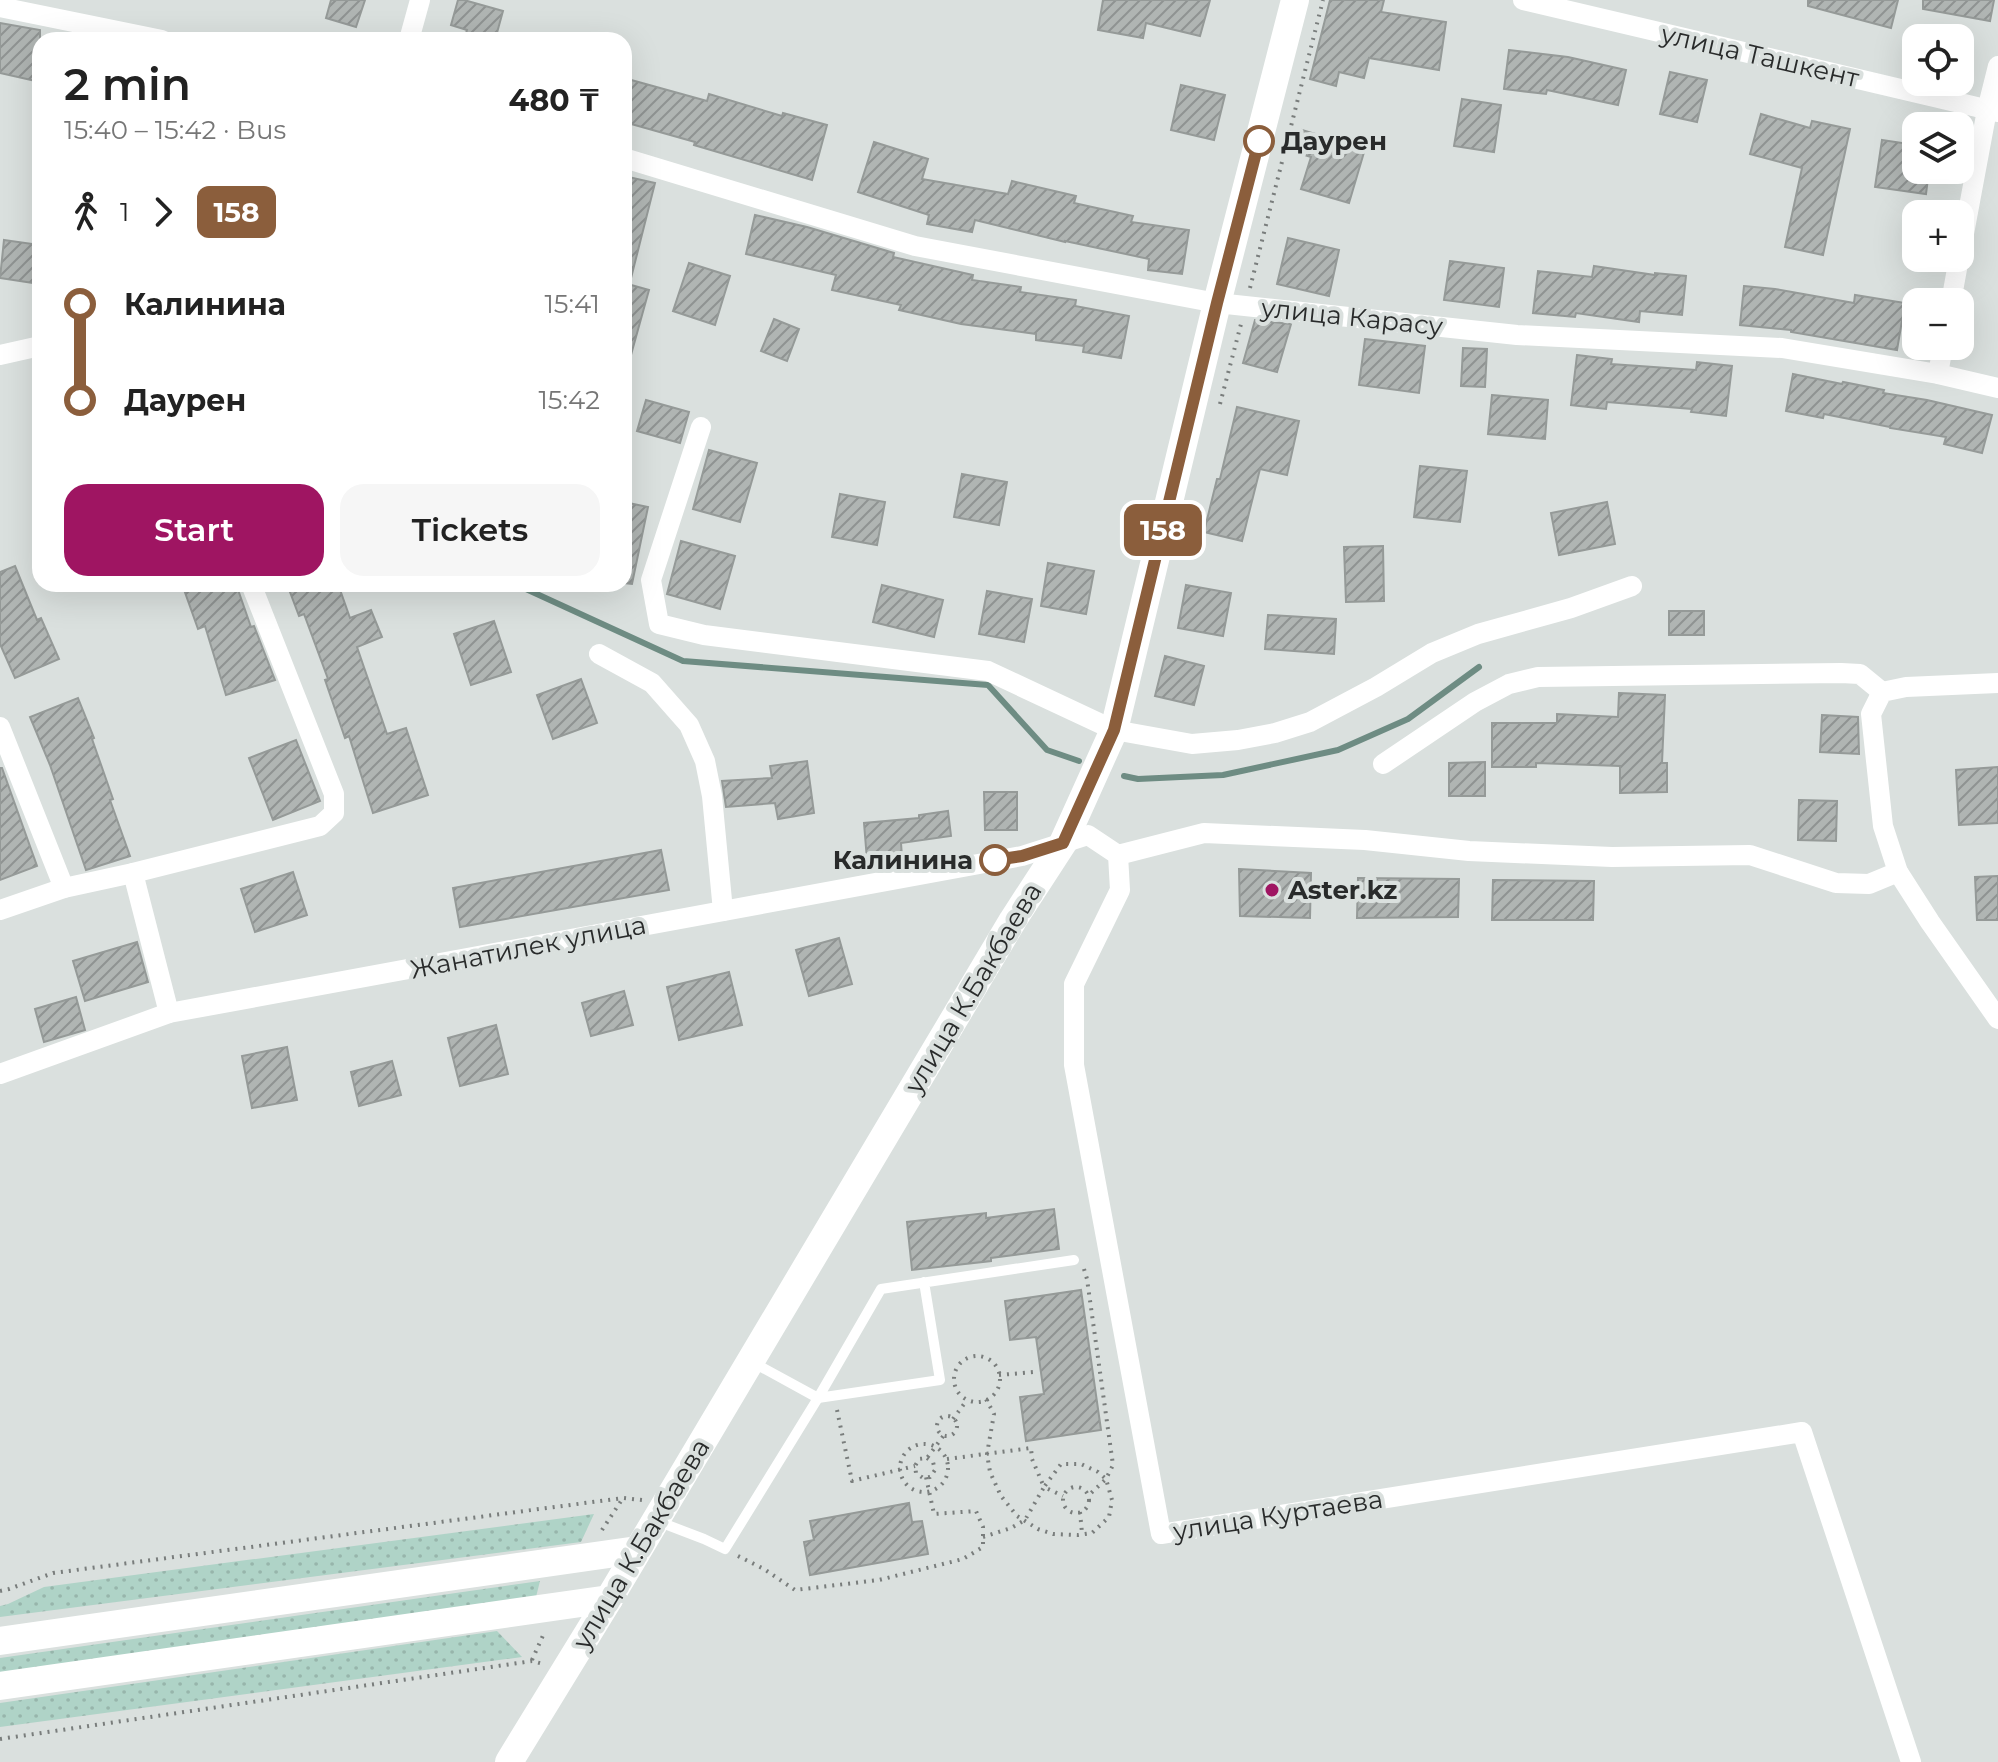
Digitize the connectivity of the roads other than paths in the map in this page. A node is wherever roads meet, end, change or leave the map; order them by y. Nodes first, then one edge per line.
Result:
1 (420, 0) edge
2 (1295, 0) edge
3 (1523, 0) edge
4 (0, 7) edge
5 (123, 32) edge
6 (411, 32) edge
7 (1998, 66) edge
8 (1993, 111) edge
9 (632, 160) edge
10 (1973, 200) edge
11 (1217, 303) junction
12 (32, 348) edge
13 (0, 355) edge
14 (1940, 360) edge
15 (1938, 374) junction
16 (1998, 388) edge
17 (701, 427) dead end
18 (1632, 586) dead end
19 (254, 592) edge
20 (599, 654) dead end
21 (1998, 683) edge
22 (1882, 692) junction
23 (0, 727) edge
24 (1114, 730) junction
25 (1383, 764) dead end
26 (1063, 843) junction
27 (1118, 855) junction
28 (1898, 872) junction
29 (133, 873) junction
30 (64, 888) junction
31 (0, 910) edge
32 (723, 911) junction
33 (169, 1013) junction
34 (1998, 1019) edge
35 (0, 1074) edge
36 (1074, 1260) road end
37 (924, 1282) junction
38 (749, 1360) junction
39 (818, 1398) junction
40 (655, 1520) junction
41 (637, 1550) junction
42 (609, 1599) junction
43 (0, 1641) edge
44 (0, 1686) edge
45 (509, 1762) edge
46 (1911, 1762) edge

1 - 6 street
2 - 11 street, улица К.Бакбаева
3 - 8 street, улица Ташкент
4 - 5 street
7 - 8 street
8 - 10 street
9 - 11 street, улица Карасу
11 - 15 street, улица Карасу
11 - 24 street, улица К.Бакбаева
12 - 13 street
14 - 15 street
15 - 16 street, улица Карасу
17 - 24 street
18 - 24 street
19 - 29 street
20 - 32 street
21 - 22 street
22 - 25 street
22 - 28 street
23 - 30 street
24 - 26 street, улица К.Бакбаева
26 - 27 street
26 - 32 street, Жанатилек улица
26 - 38 street, улица К.Бакбаева
27 - 28 street
27 - 46 street, улица Куртаева
28 - 34 street
29 - 30 street
29 - 33 street
30 - 31 street
32 - 33 street, Жанатилек улица
33 - 35 street, Жанатилек улица
36 - 37 lane
37 - 39 lane
37 - 39 lane
38 - 39 lane
38 - 40 street, улица К.Бакбаева
39 - 40 lane
40 - 41 street, улица К.Бакбаева
41 - 42 street, улица К.Бакбаева
41 - 43 street
42 - 44 street
42 - 45 street, улица К.Бакбаева

